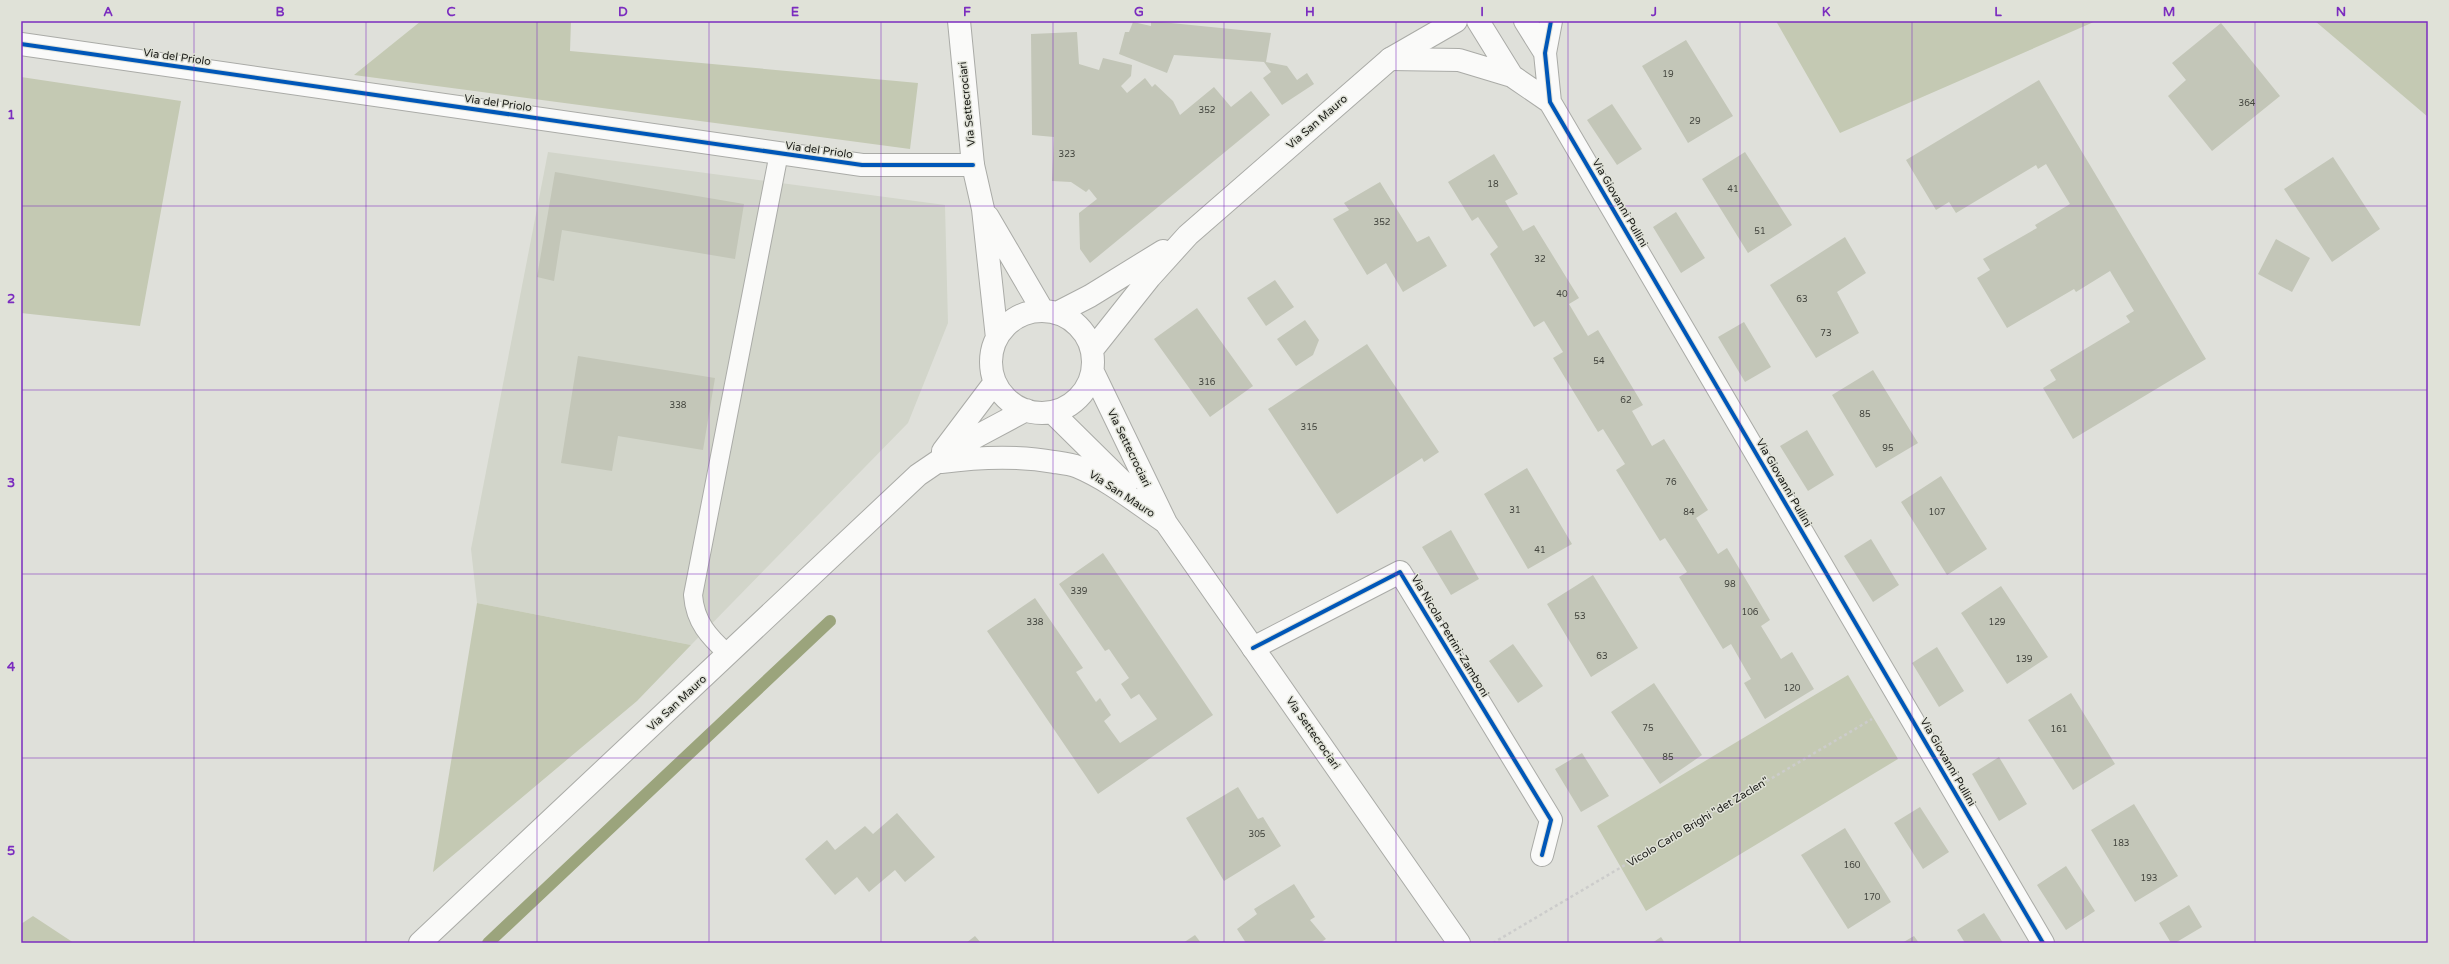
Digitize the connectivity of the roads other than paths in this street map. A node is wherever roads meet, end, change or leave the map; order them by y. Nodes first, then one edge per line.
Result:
1 (959, 21) edge
2 (1456, 21) edge
3 (1478, 21) edge
4 (1525, 21) edge
5 (1551, 21) edge
6 (21, 44) edge
7 (1545, 53) junction
8 (1390, 59) junction
9 (1512, 76) junction
10 (1550, 102) junction
11 (779, 153) junction
12 (973, 165) junction
13 (984, 209) junction
14 (1188, 235) junction
15 (1050, 312) junction
16 (997, 338) junction
17 (1092, 350) junction
18 (1092, 372) junction
19 (995, 382) junction
20 (1026, 410) junction
21 (1052, 412) junction
22 (934, 462) junction
23 (1166, 523) junction
24 (1253, 648) junction
25 (728, 654) junction
26 (1542, 855) dead end
27 (420, 943) edge
28 (1459, 943) edge
29 (2044, 943) edge

1 - 12 main road, Via Settecrociari
2 - 8 main road, Via San Mauro
3 - 9 main road, Via Giovanni Pullini
4 - 7 main road, Via Giovanni Pullini
5 - 7 main road, Via Giovanni Pullini
6 - 11 main road, Via del Priolo
7 - 10 main road, Via Giovanni Pullini
8 - 9 main road, Via Giovanni Pullini
8 - 14 main road, Via San Mauro
9 - 10 main road, Via Giovanni Pullini
10 - 29 main road, Via Giovanni Pullini
11 - 12 main road, Via del Priolo
11 - 25 lane
12 - 13 main road, Via Settecrociari
13 - 15 main road, Via Settecrociari
13 - 16 main road, Via Settecrociari
14 - 15 main road, Via San Mauro
14 - 17 main road, Via San Mauro
15 - 16 main road
15 - 17 main road
16 - 19 main road
17 - 18 main road
18 - 21 main road
18 - 23 main road, Via Settecrociari
19 - 20 main road
19 - 22 main road, Via San Mauro
20 - 21 main road
20 - 22 main road, Via San Mauro
21 - 23 main road, Via Settecrociari
22 - 23 main road, Via San Mauro
22 - 25 main road, Via San Mauro
23 - 24 main road, Via Settecrociari
24 - 26 main road, Via Nicola Petrini-Zamboni
24 - 28 main road, Via Settecrociari
25 - 27 main road, Via San Mauro

